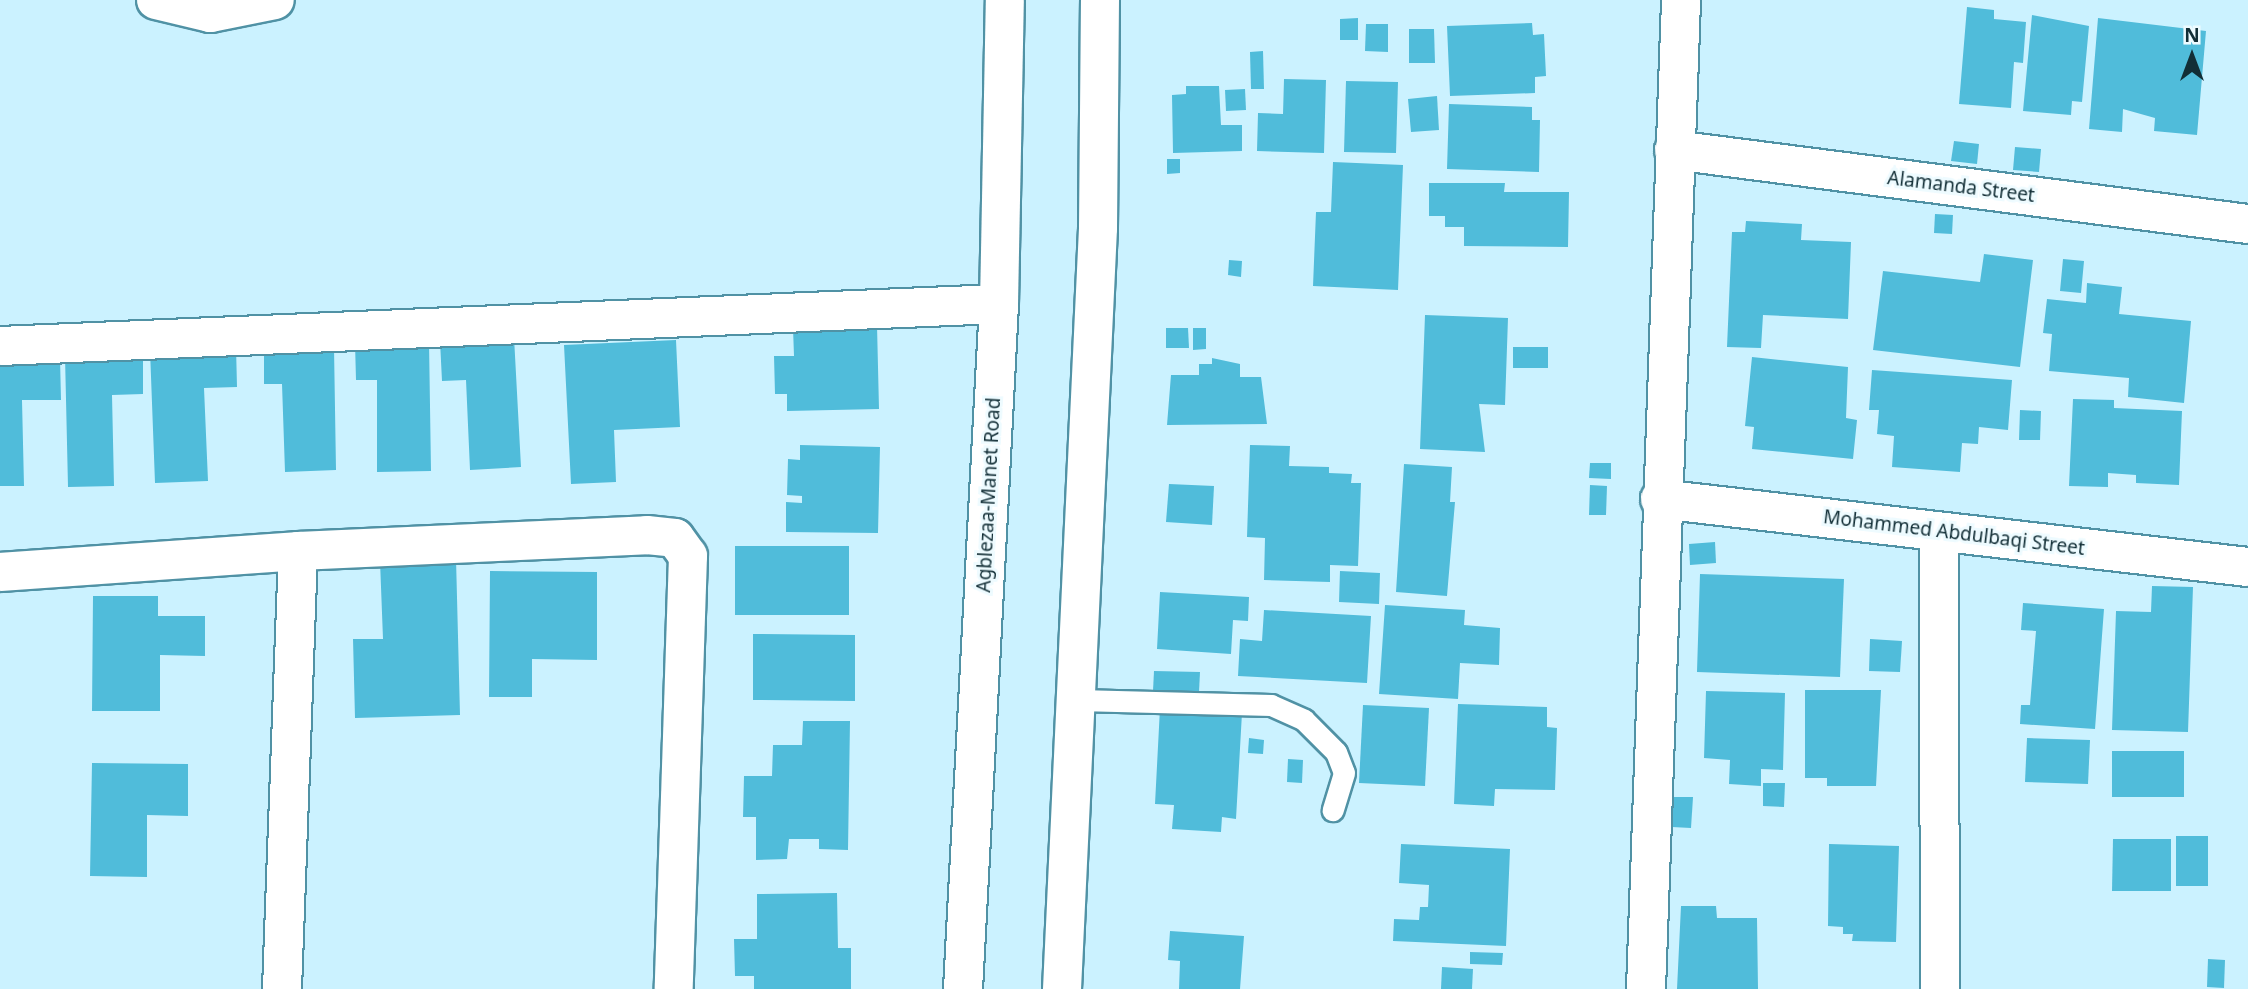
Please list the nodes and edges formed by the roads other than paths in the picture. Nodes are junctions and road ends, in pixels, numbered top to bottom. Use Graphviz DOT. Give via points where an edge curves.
graph roads {
  1 [pos="156,0"];
  2 [pos="275,0"];
  3 [pos="1005,0"];
  4 [pos="1100,0"];
  5 [pos="1681,0"];
  6 [pos="1674,150"];
  7 [pos="2248,224"];
  8 [pos="999,304"];
  9 [pos="0,346"];
  10 [pos="1660,499"];
  11 [pos="1939,532"];
  12 [pos="298,551"];
  13 [pos="2248,567"];
  14 [pos="0,572"];
  15 [pos="1078,699"];
  16 [pos="1333,810"];
  17 [pos="282,989"];
  18 [pos="674,989"];
  19 [pos="962,989"];
  20 [pos="1062,989"];
  21 [pos="1646,989"];
  22 [pos="1940,989"];
  1 -- 2 [label="street" via="210,13"];
  3 -- 8 [label="street, Agblezaa-Manet Road"];
  4 -- 15 [label="street" via="1098,228"];
  5 -- 6 [label="street"];
  6 -- 7 [label="street, Alamanda Street"];
  6 -- 10 [label="street"];
  8 -- 9 [label="street"];
  8 -- 19 [label="street, Agblezaa-Manet Road"];
  10 -- 11 [label="street, Mohammed Abdulbaqi Street"];
  10 -- 21 [label="street"];
  11 -- 13 [label="street, Mohammed Abdulbaqi Street"];
  11 -- 22 [label="street"];
  12 -- 14 [label="street"];
  12 -- 17 [label="street"];
  12 -- 18 [label="street" via="648,535 675,538 688,556"];
  15 -- 16 [label="lane" via="1271,705 1304,720 1336,752 1345,773"];
  15 -- 20 [label="street"];
}
